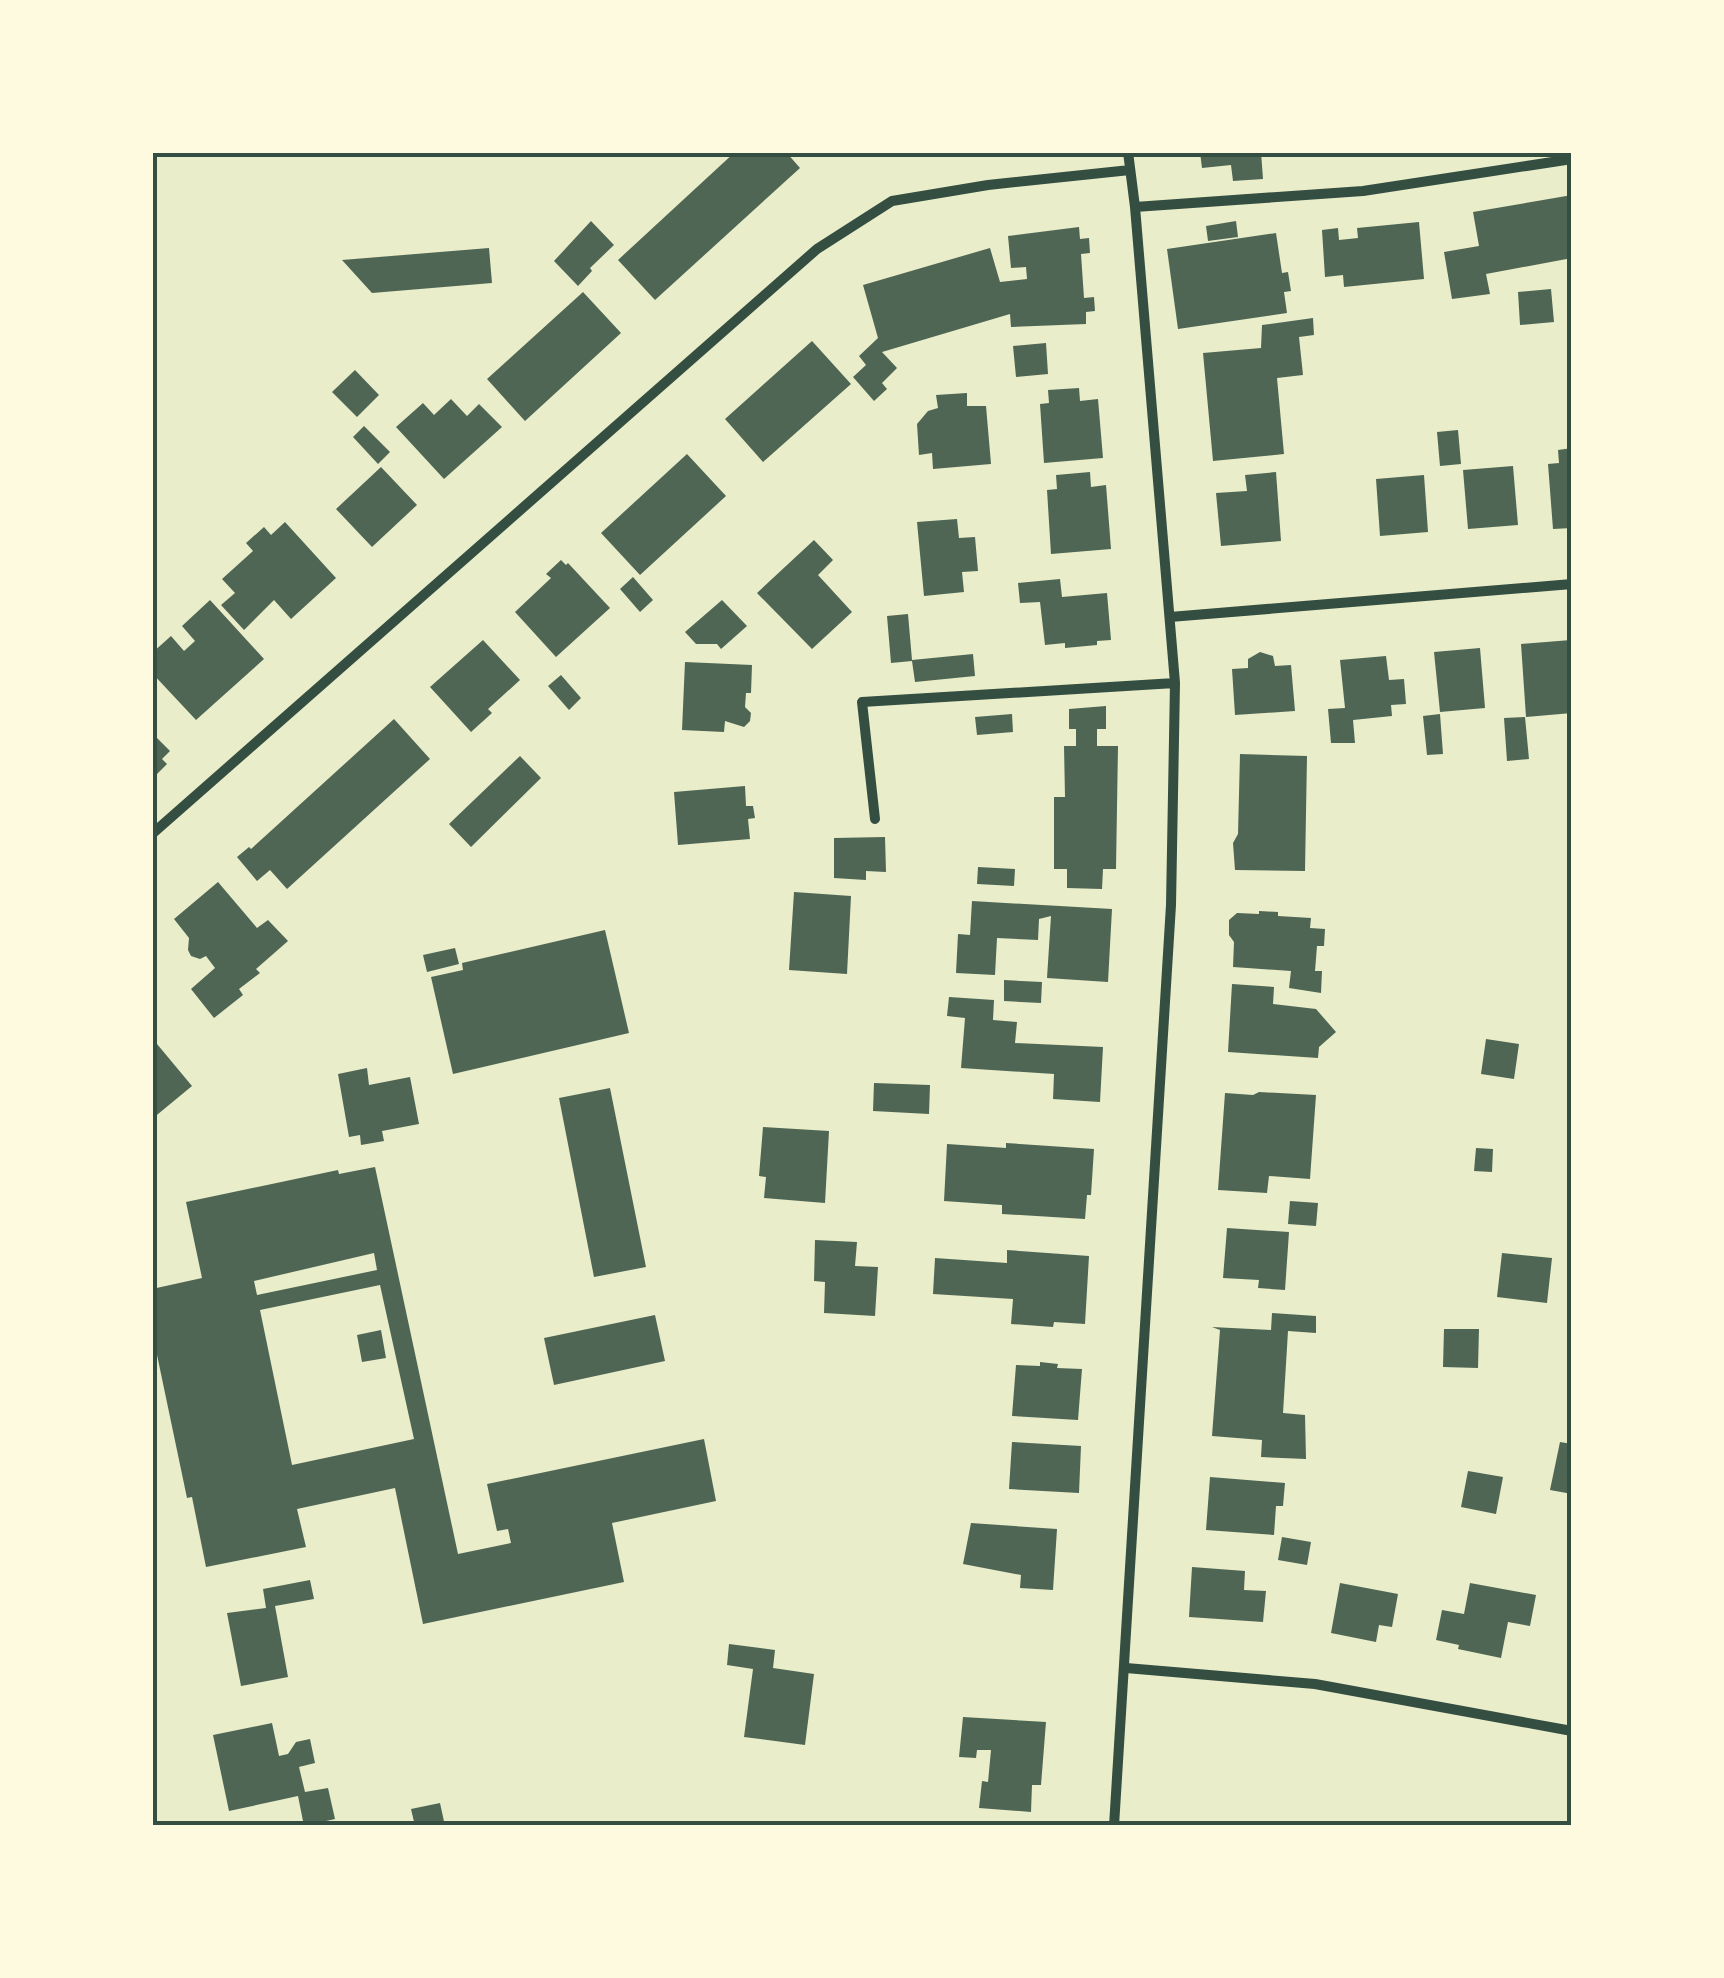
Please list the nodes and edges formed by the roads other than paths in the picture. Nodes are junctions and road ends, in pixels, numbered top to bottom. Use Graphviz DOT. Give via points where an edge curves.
graph roads {
  1 [pos="1128,152"];
  2 [pos="1572,159"];
  3 [pos="1130,170"];
  4 [pos="1136,207"];
  5 [pos="1572,584"];
  6 [pos="1170,617"];
  7 [pos="1175,683"];
  8 [pos="875,819"];
  9 [pos="152,834"];
  10 [pos="1126,1668"];
  11 [pos="1572,1731"];
  12 [pos="1114,1826"];
  1 -- 3 [label="street"];
  2 -- 4 [label="street" via="1363,191"];
  3 -- 4 [label="street"];
  3 -- 9 [label="street" via="892,201 817,249"];
  4 -- 6 [label="street"];
  5 -- 6 [label="street"];
  6 -- 7 [label="street"];
  7 -- 8 [label="street" via="862,702"];
  7 -- 10 [label="street" via="1170,904"];
  10 -- 11 [label="street" via="1316,1684"];
  10 -- 12 [label="street"];
}
